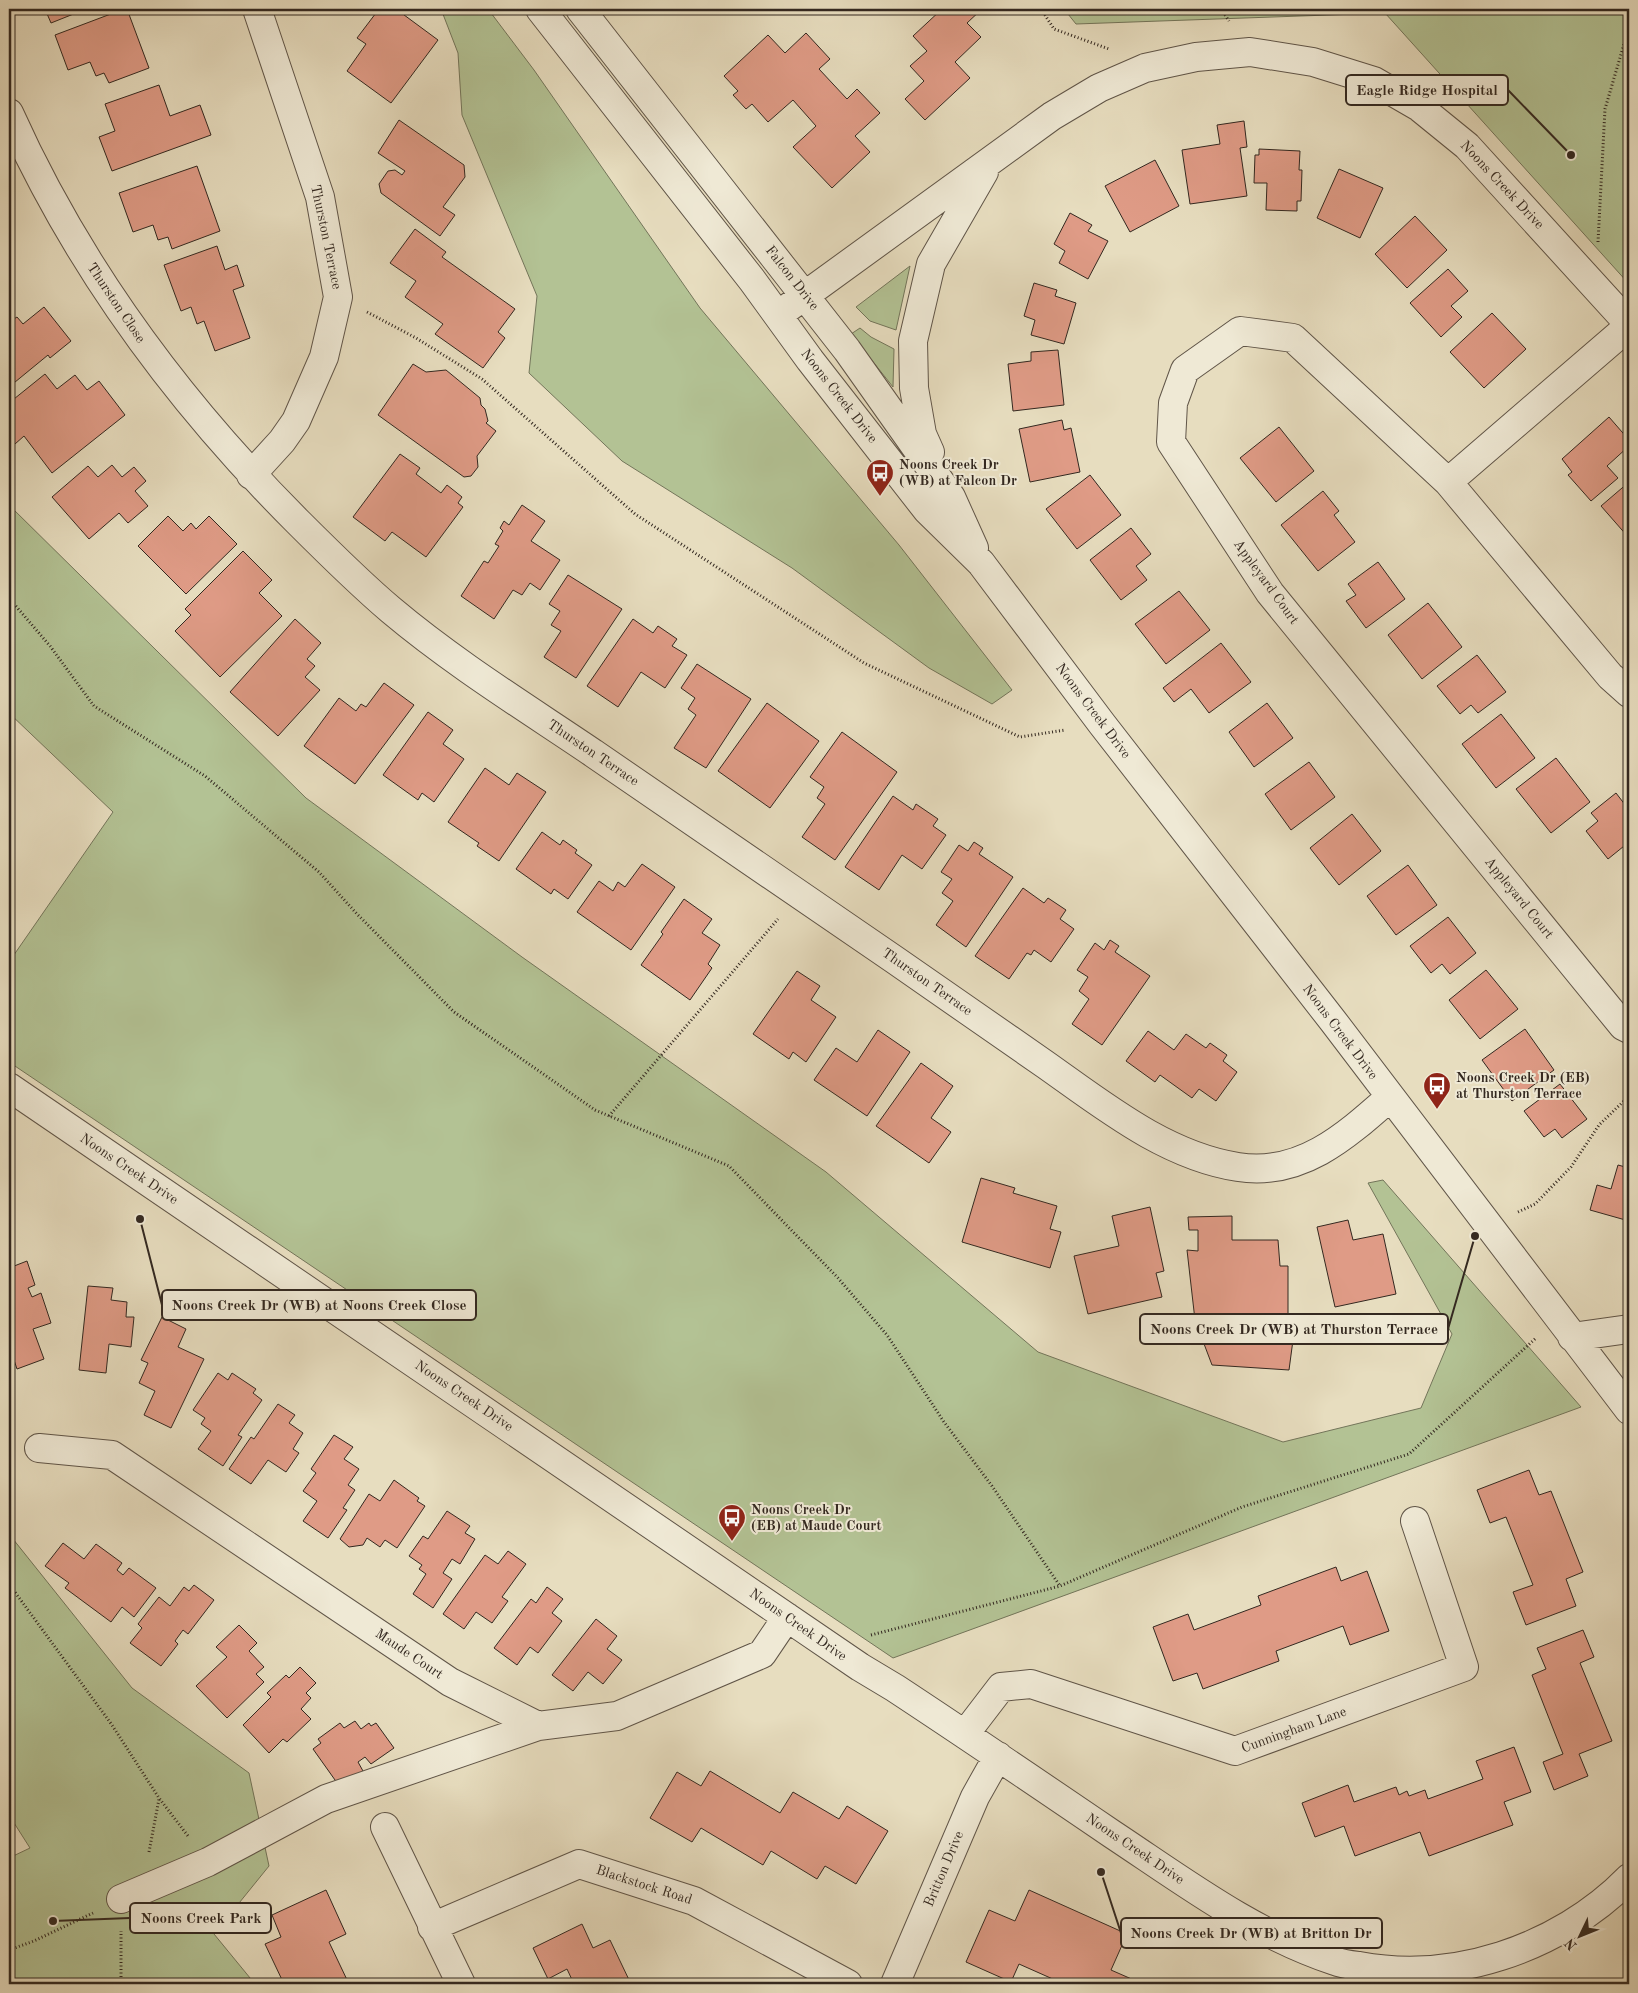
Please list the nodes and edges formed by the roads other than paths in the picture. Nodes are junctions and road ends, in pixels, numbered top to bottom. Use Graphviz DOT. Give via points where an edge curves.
graph roads {
  1 [pos="257,9"];
  2 [pos="540,9"];
  3 [pos="580,9"];
  4 [pos="9,113"];
  5 [pos="990,162"];
  6 [pos="806,296"];
  7 [pos="778,315"];
  8 [pos="1629,325"];
  9 [pos="251,475"];
  10 [pos="1448,482"];
  11 [pos="951,497"];
  12 [pos="981,563"];
  13 [pos="1629,693"];
  14 [pos="1629,1029"];
  15 [pos="9,1087"];
  16 [pos="1390,1097"];
  17 [pos="1565,1328"];
  18 [pos="1629,1329"];
  19 [pos="1629,1410"];
  20 [pos="39,1448"];
  21 [pos="1415,1521"];
  22 [pos="788,1617"];
  23 [pos="538,1726"];
  24 [pos="965,1734"];
  25 [pos="998,1756"];
  26 [pos="385,1827"];
  27 [pos="1629,1878"];
  28 [pos="132,1894"];
  29 [pos="432,1927"];
  30 [pos="461,1984"];
  31 [pos="848,1984"];
  32 [pos="894,1984"];
  1 -- 9 [label="street, Thurston Terrace" via="320,196 338,297 324,357 296,421"];
  2 -- 7 [label="street"];
  3 -- 6 [label="street, Falcon Drive"];
  4 -- 9 [label="street, Thurston Close" via="29,159 97,277 146,348"];
  5 -- 6 [label="street, Noons Creek Drive"];
  5 -- 8 [label="street, Noons Creek Drive" via="1052,116 1100,88 1145,68 1196,57 1250,52 1313,62 1374,81 1419,107 1467,146"];
  5 -- 11 [label="street" via="931,264 913,341 914,388 922,434"];
  6 -- 7 [label="street, Noons Creek Drive"];
  6 -- 11 [label="street, Falcon Drive"];
  7 -- 12 [label="street, Noons Creek Drive" via="927,510"];
  8 -- 10 [label="street"];
  9 -- 16 [label="street, Thurston Terrace" via="391,610 479,676 1124,1120 1183,1151 1210,1161 1268,1169 1304,1160 1318,1152 1352,1130"];
  10 -- 13 [label="street, Appleyard Court" via="1610,676"];
  10 -- 14 [label="street, Appleyard Court" via="1294,338 1240,331 1185,370 1172,403 1171,442 1270,593 1623,1026"];
  11 -- 12 [label="street, Falcon Drive"];
  12 -- 16 [label="street, Noons Creek Drive"];
  15 -- 22 [label="street, Noons Creek Drive"];
  16 -- 17 [label="street, Noons Creek Drive"];
  17 -- 18 [label="street"];
  17 -- 19 [label="street, Noons Creek Drive"];
  20 -- 23 [label="street, Maude Court" via="112,1455 450,1682"];
  21 -- 24 [label="street, Cunningham Lane" via="1464,1667 1235,1751 1031,1684 1002,1687"];
  22 -- 23 [label="street" via="762,1654 616,1716"];
  22 -- 24 [label="street, Noons Creek Drive" via="860,1668"];
  23 -- 28 [label="street" via="326,1799 208,1862"];
  24 -- 25 [label="street, Noons Creek Drive"];
  25 -- 27 [label="street, Noons Creek Drive" via="1274,1937 1336,1962 1385,1971 1428,1971 1476,1964 1551,1936 1617,1891"];
  25 -- 32 [label="street, Britton Drive" via="975,1797"];
  26 -- 29 [label="street"];
  29 -- 30 [label="street"];
  29 -- 31 [label="street, Blackstock Road" via="579,1864 694,1901"];
}
